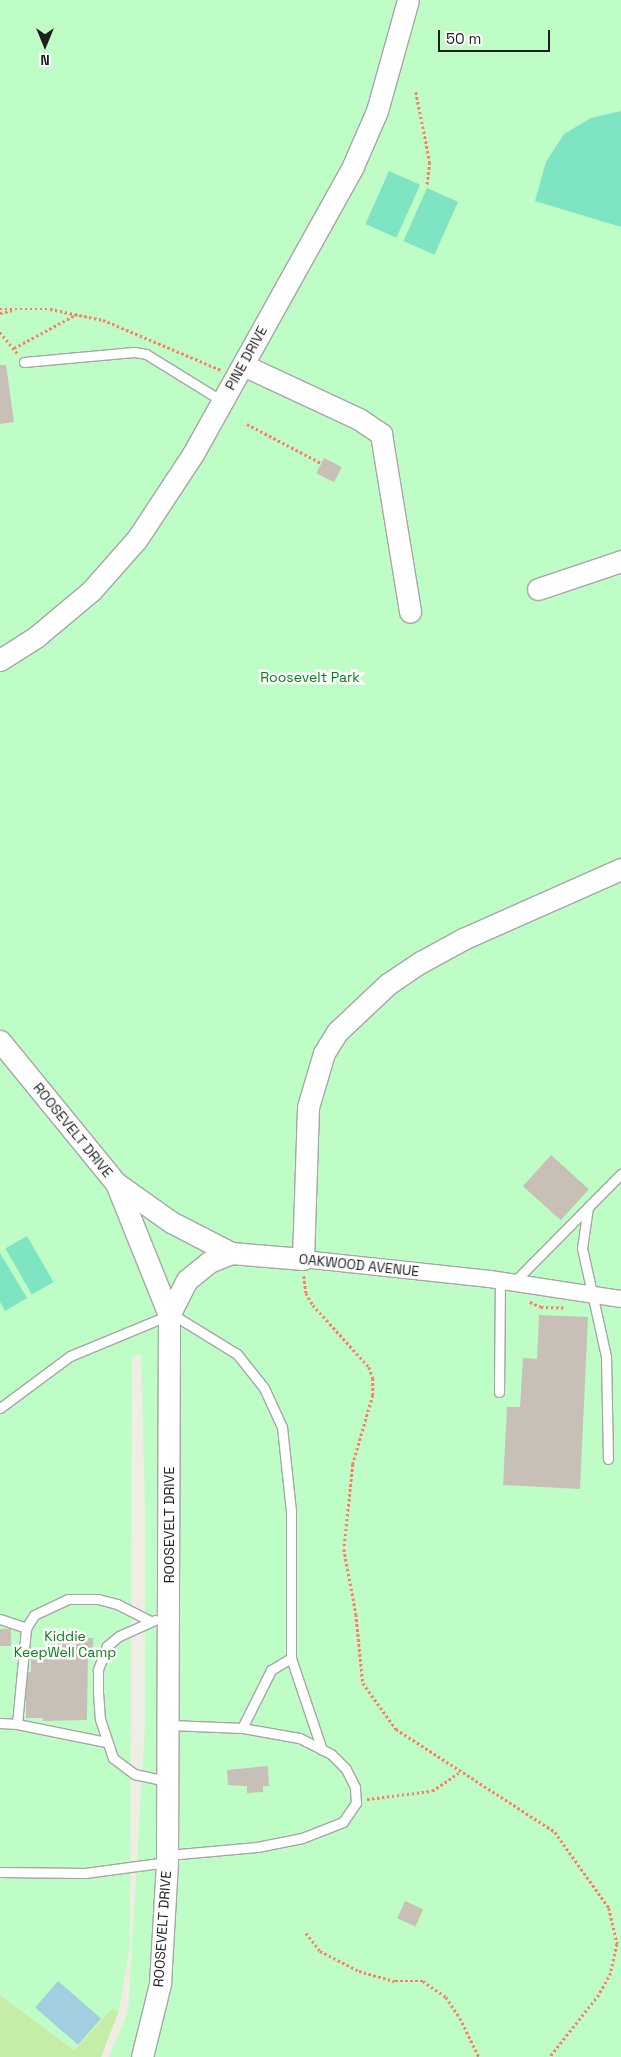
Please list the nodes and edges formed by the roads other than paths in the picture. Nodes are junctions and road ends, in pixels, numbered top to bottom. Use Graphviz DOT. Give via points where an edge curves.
graph roads {
  1 [pos="408,0"];
  2 [pos="24,362"];
  3 [pos="239,371"];
  4 [pos="222,401"];
  5 [pos="621,561"];
  6 [pos="538,589"];
  7 [pos="410,612"];
  8 [pos="0,660"];
  9 [pos="621,869"];
  10 [pos="0,1041"];
  11 [pos="621,1174"];
  12 [pos="116,1183"];
  13 [pos="588,1207"];
  14 [pos="231,1253"];
  15 [pos="304,1268"];
  16 [pos="507,1281"];
  17 [pos="592,1295"];
  18 [pos="621,1299"];
  19 [pos="169,1315"];
  20 [pos="499,1392"];
  21 [pos="0,1408"];
  22 [pos="608,1459"];
  23 [pos="160,1618"];
  24 [pos="0,1619"];
  25 [pos="26,1628"];
  26 [pos="291,1658"];
  27 [pos="0,1722"];
  28 [pos="17,1724"];
  29 [pos="170,1725"];
  30 [pos="242,1728"];
  31 [pos="106,1742"];
  32 [pos="322,1750"];
  33 [pos="169,1781"];
  34 [pos="167,1859"];
  35 [pos="0,1872"];
  36 [pos="142,2057"];
  1 -- 3 [label="street, PINE DRIVE" via="384,87 364,142 332,208"];
  2 -- 4 [label="lane" via="134,352 146,354"];
  3 -- 4 [label="street, PINE DRIVE"];
  3 -- 7 [label="street" via="359,419 381,434"];
  4 -- 8 [label="street, PINE DRIVE" via="172,488 114,566 64,616"];
  5 -- 6 [label="street"];
  9 -- 15 [label="street" via="463,938 421,962 374,995 337,1032 324,1053 308,1107"];
  10 -- 12 [label="street, ROOSEVELT DRIVE"];
  11 -- 13 [label="lane"];
  12 -- 14 [label="street, OAKWOOD AVENUE" via="171,1222"];
  12 -- 19 [label="street, ROOSEVELT DRIVE"];
  13 -- 16 [label="lane"];
  13 -- 17 [label="lane" via="582,1248"];
  14 -- 15 [label="street, OAKWOOD AVENUE"];
  14 -- 19 [label="street" via="209,1262 187,1280"];
  15 -- 16 [label="street, OAKWOOD AVENUE"];
  16 -- 17 [label="street, OAKWOOD AVENUE"];
  16 -- 20 [label="lane"];
  17 -- 18 [label="street, OAKWOOD AVENUE"];
  17 -- 22 [label="lane" via="606,1356"];
  19 -- 21 [label="lane" via="70,1356"];
  19 -- 23 [label="street, ROOSEVELT DRIVE"];
  19 -- 26 [label="lane" via="237,1354 264,1388 282,1427 292,1511"];
  23 -- 25 [label="lane" via="98,1599 68,1599 34,1615"];
  23 -- 29 [label="street, ROOSEVELT DRIVE"];
  23 -- 31 [label="lane" via="119,1636 102,1656 98,1692"];
  24 -- 25 [label="lane"];
  25 -- 28 [label="lane"];
  26 -- 30 [label="lane" via="272,1670"];
  26 -- 32 [label="lane"];
  27 -- 28 [label="lane"];
  28 -- 31 [label="lane"];
  29 -- 30 [label="lane"];
  29 -- 33 [label="street, ROOSEVELT DRIVE"];
  30 -- 32 [label="lane" via="299,1738"];
  31 -- 33 [label="lane" via="122,1767 149,1779"];
  32 -- 34 [label="lane" via="331,1754 351,1776 356,1803 343,1822 302,1838"];
  33 -- 34 [label="street, ROOSEVELT DRIVE"];
  34 -- 35 [label="lane" via="85,1873"];
  34 -- 36 [label="street, ROOSEVELT DRIVE" via="160,1984"];
}
